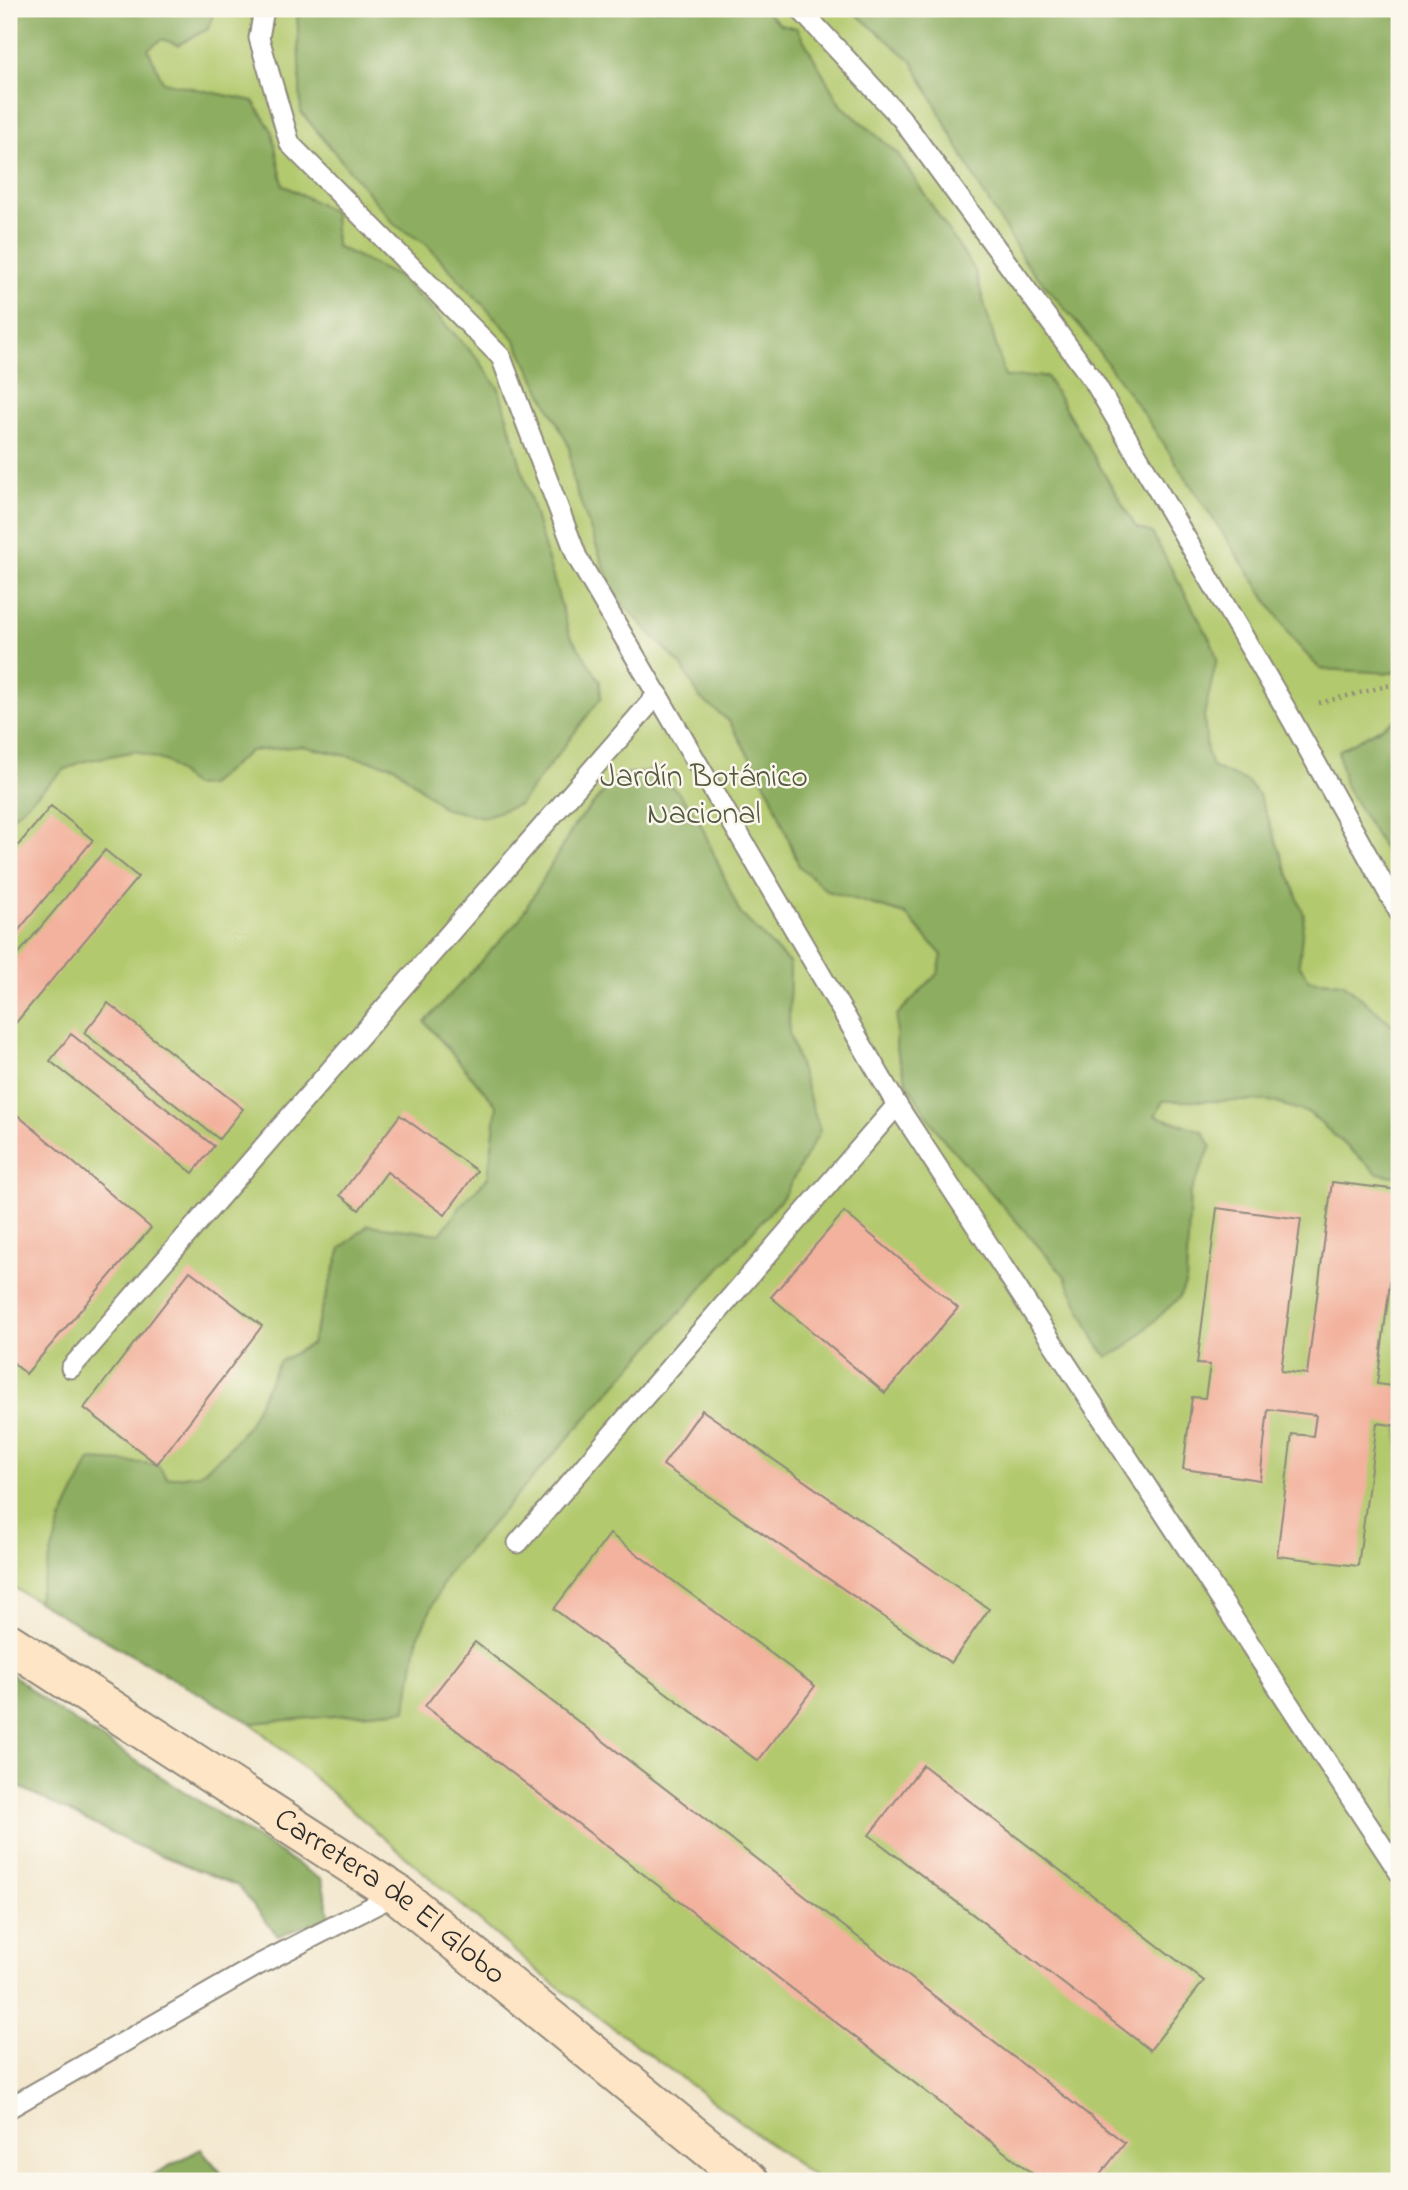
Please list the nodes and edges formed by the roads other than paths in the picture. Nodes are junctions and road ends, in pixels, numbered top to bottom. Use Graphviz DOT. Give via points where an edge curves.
graph roads {
  1 [pos="264,9"];
  2 [pos="800,9"];
  3 [pos="658,694"];
  4 [pos="1399,912"];
  5 [pos="897,1105"];
  6 [pos="71,1368"];
  7 [pos="518,1543"];
  8 [pos="9,1643"];
  9 [pos="1399,1871"];
  10 [pos="397,1894"];
  11 [pos="9,2108"];
  12 [pos="749,2181"];
  1 -- 3 [label="lane" via="259,38 290,144 501,356 577,557"];
  2 -- 4 [label="lane" via="901,118 1095,383"];
  3 -- 5 [label="lane"];
  3 -- 6 [label="lane"];
  5 -- 7 [label="lane"];
  5 -- 9 [label="lane"];
  8 -- 10 [label="main road, Carretera de El Globo"];
  10 -- 11 [label="lane" via="258,1965"];
  10 -- 12 [label="main road, Carretera de El Globo"];
}
